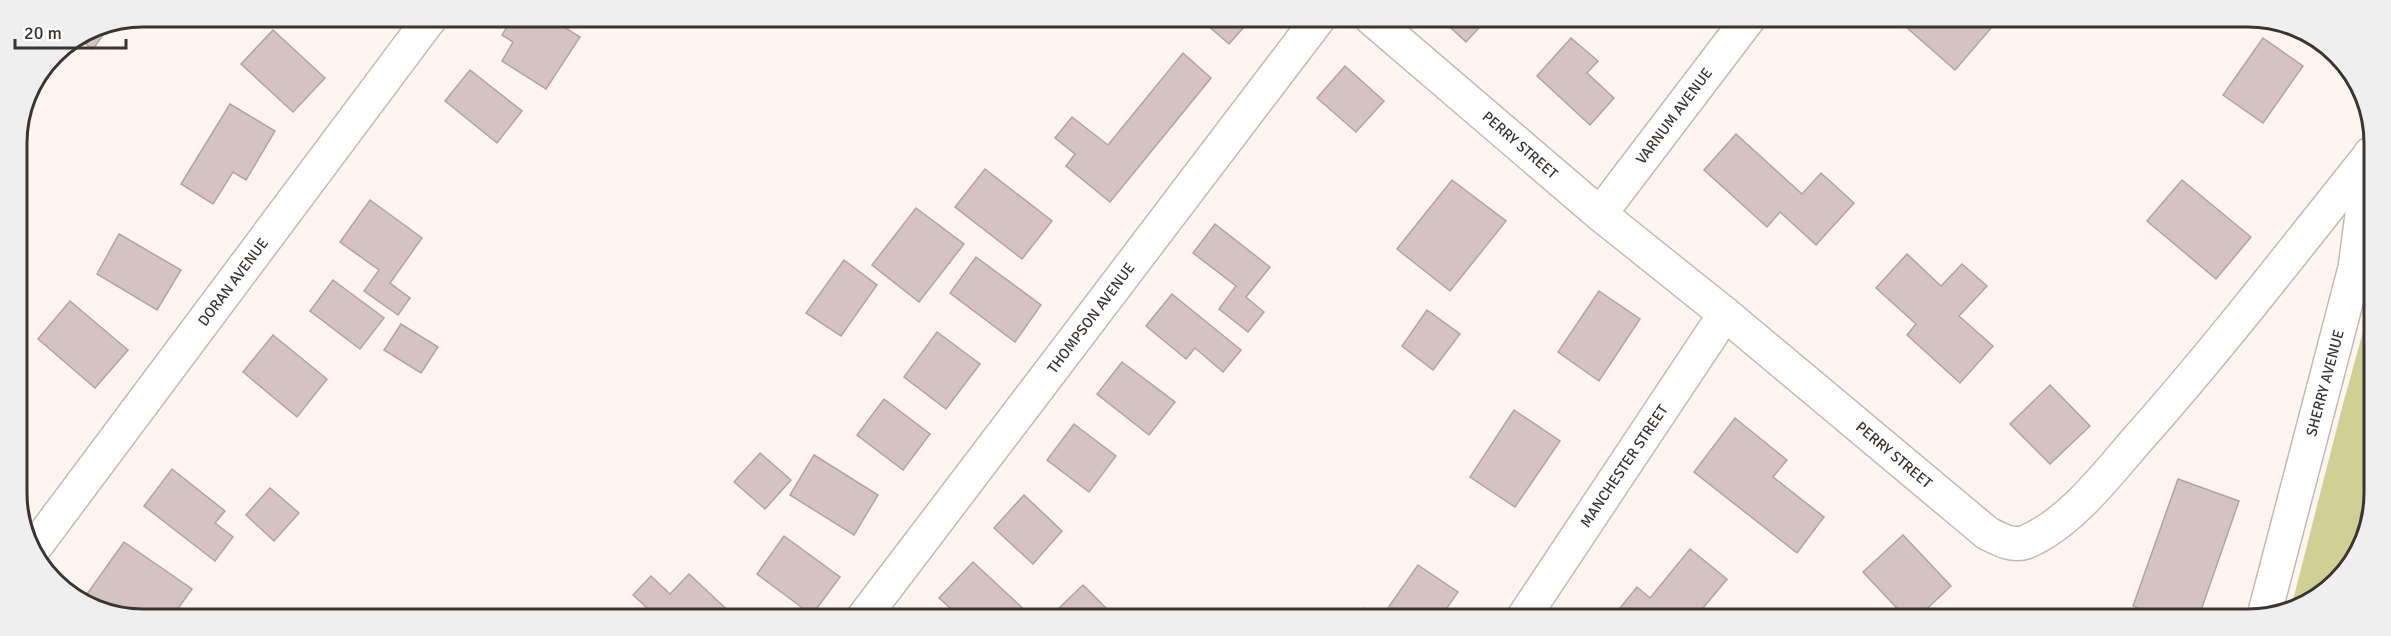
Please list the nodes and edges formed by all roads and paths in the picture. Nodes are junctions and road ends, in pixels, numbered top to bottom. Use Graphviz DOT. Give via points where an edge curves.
graph roads {
  1 [pos="424,27"];
  2 [pos="1312,27"];
  3 [pos="1382,27"];
  4 [pos="1742,27"];
  5 [pos="2364,160"];
  6 [pos="2364,202"];
  7 [pos="1600,214"];
  8 [pos="1725,314"];
  9 [pos="38,543"];
  10 [pos="2266,608"];
  11 [pos="870,609"];
  12 [pos="1529,609"];
  1 -- 9 [label="street, DORAN AVENUE"];
  2 -- 11 [label="street, THOMPSON AVENUE"];
  3 -- 7 [label="street, PERRY STREET"];
  4 -- 7 [label="street, VARNUM AVENUE"];
  5 -- 8 [label="street, PERRY STREET" via="2177,395 2094,489 2049,530 2023,543 2008,543 1987,533"];
  6 -- 10 [label="street, SHERRY AVENUE" via="2355,268"];
  7 -- 8 [label="street, PERRY STREET"];
  8 -- 12 [label="street, MANCHESTER STREET"];
}
